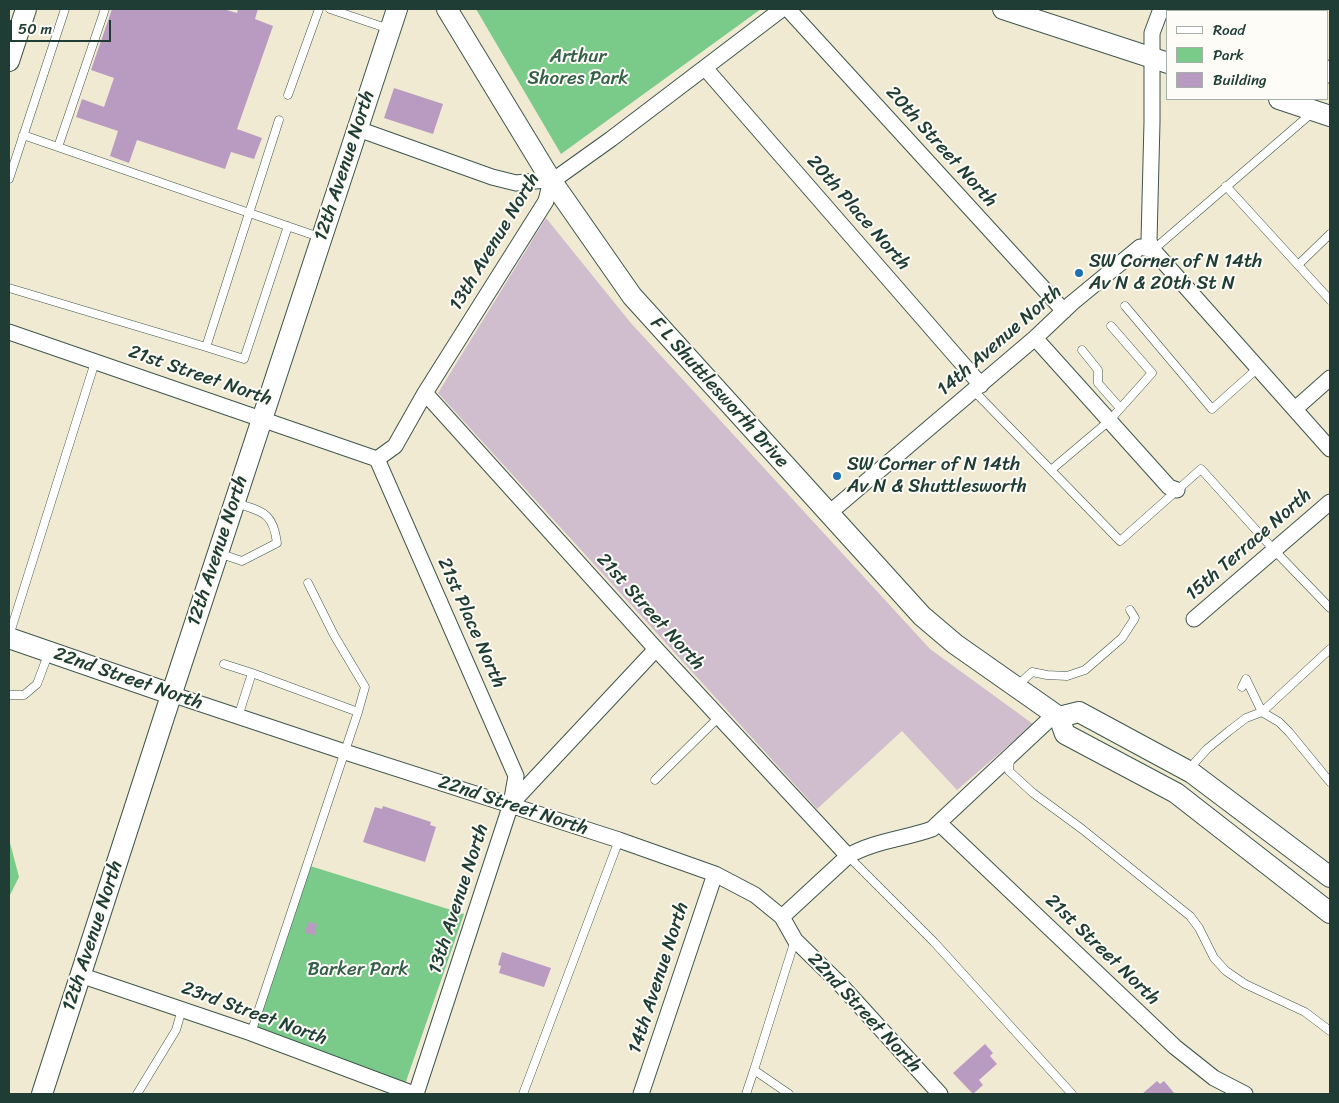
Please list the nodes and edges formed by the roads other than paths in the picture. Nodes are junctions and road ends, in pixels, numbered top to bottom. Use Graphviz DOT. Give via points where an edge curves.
graph roads {
  1 [pos="26,9"];
  2 [pos="65,9"];
  3 [pos="105,9"];
  4 [pos="319,9"];
  5 [pos="330,9"];
  6 [pos="360,9"];
  7 [pos="397,9"];
  8 [pos="447,9"];
  9 [pos="782,9"];
  10 [pos="788,9"];
  11 [pos="1003,9"];
  12 [pos="1161,9"];
  13 [pos="357,18"];
  14 [pos="390,29"];
  15 [pos="1160,60"];
  16 [pos="9,61"];
  17 [pos="705,68"];
  18 [pos="288,95"];
  19 [pos="1284,100"];
  20 [pos="1321,108"];
  21 [pos="279,120"];
  22 [pos="358,129"];
  23 [pos="23,136"];
  24 [pos="58,148"];
  25 [pos="9,179"];
  26 [pos="550,180"];
  27 [pos="1226,186"];
  28 [pos="249,212"];
  29 [pos="288,226"];
  30 [pos="1330,234"];
  31 [pos="322,238"];
  32 [pos="1152,250"];
  33 [pos="1298,265"];
  34 [pos="9,288"];
  35 [pos="1330,300"];
  36 [pos="1125,306"];
  37 [pos="1064,311"];
  38 [pos="1111,326"];
  39 [pos="9,332"];
  40 [pos="1035,338"];
  41 [pos="206,347"];
  42 [pos="1082,350"];
  43 [pos="95,362"];
  44 [pos="1258,368"];
  45 [pos="1330,378"];
  46 [pos="977,388"];
  47 [pos="425,393"];
  48 [pos="1120,408"];
  49 [pos="1295,409"];
  50 [pos="262,419"];
  51 [pos="1109,421"];
  52 [pos="1330,449"];
  53 [pos="377,459"];
  54 [pos="1051,470"];
  55 [pos="1177,490"];
  56 [pos="1330,502"];
  57 [pos="234,503"];
  58 [pos="828,514"];
  59 [pos="1274,550"];
  60 [pos="218,553"];
  61 [pos="308,583"];
  62 [pos="1330,608"];
  63 [pos="1130,610"];
  64 [pos="1194,619"];
  65 [pos="9,637"];
  66 [pos="1330,648"];
  67 [pos="656,649"];
  68 [pos="49,652"];
  69 [pos="224,664"];
  70 [pos="252,674"];
  71 [pos="1016,687"];
  72 [pos="1242,687"];
  73 [pos="171,694"];
  74 [pos="9,695"];
  75 [pos="358,712"];
  76 [pos="1262,712"];
  77 [pos="1056,716"];
  78 [pos="238,717"];
  79 [pos="719,718"];
  80 [pos="345,752"];
  81 [pos="1010,756"];
  82 [pos="1187,770"];
  83 [pos="655,780"];
  84 [pos="1330,782"];
  85 [pos="511,804"];
  86 [pos="939,823"];
  87 [pos="619,840"];
  88 [pos="848,856"];
  89 [pos="715,874"];
  90 [pos="1330,877"];
  91 [pos="1330,913"];
  92 [pos="782,917"];
  93 [pos="795,940"];
  94 [pos="80,975"];
  95 [pos="182,1009"];
  96 [pos="1330,1031"];
  97 [pos="251,1033"];
  98 [pos="754,1070"];
  99 [pos="42,1094"];
  100 [pos="138,1094"];
  101 [pos="415,1094"];
  102 [pos="523,1094"];
  103 [pos="641,1094"];
  104 [pos="746,1094"];
  105 [pos="789,1094"];
  106 [pos="940,1094"];
  107 [pos="1072,1094"];
  108 [pos="1245,1094"];
  1 -- 16 [label="main road"];
  2 -- 23 [label="lane"];
  3 -- 24 [label="lane"];
  4 -- 18 [label="lane"];
  5 -- 13 [label="lane"];
  6 -- 13 [label="lane"];
  7 -- 14 [label="main road, 12th Avenue North"];
  8 -- 26 [label="main road, F L Shuttlesworth Drive"];
  9 -- 17 [label="street, 13th Avenue North"];
  10 -- 37 [label="street, 20th Street North"];
  11 -- 15 [label="main road"];
  12 -- 15 [label="street" via="1152,33"];
  13 -- 14 [label="lane"];
  14 -- 22 [label="main road, 12th Avenue North"];
  15 -- 32 [label="street" via="1152,122"];
  17 -- 26 [label="street, 13th Avenue North"];
  17 -- 46 [label="street, 20th Place North"];
  19 -- 20 [label="main road"];
  20 -- 27 [label="lane"];
  21 -- 28 [label="lane"];
  22 -- 26 [label="street" via="492,177 516,183"];
  22 -- 31 [label="main road, 12th Avenue North"];
  23 -- 24 [label="lane"];
  23 -- 25 [label="lane"];
  24 -- 28 [label="lane"];
  26 -- 47 [label="street, 13th Avenue North" via="546,201"];
  26 -- 58 [label="main road, F L Shuttlesworth Drive" via="632,296"];
  27 -- 32 [label="lane"];
  27 -- 33 [label="lane"];
  28 -- 29 [label="lane"];
  28 -- 41 [label="lane"];
  29 -- 31 [label="lane"];
  29 -- 41 [label="lane" via="244,360"];
  30 -- 33 [label="lane"];
  31 -- 50 [label="main road, 12th Avenue North"];
  32 -- 37 [label="street, 14th Avenue North" via="1140,247"];
  32 -- 44 [label="street"];
  33 -- 35 [label="lane"];
  34 -- 41 [label="lane"];
  36 -- 44 [label="lane" via="1212,409"];
  37 -- 40 [label="street, 14th Avenue North"];
  38 -- 48 [label="lane" via="1152,373"];
  39 -- 43 [label="street, 21st Street North"];
  40 -- 46 [label="street, 14th Avenue North"];
  40 -- 51 [label="street"];
  42 -- 48 [label="lane" via="1098,370 1098,383"];
  43 -- 50 [label="street, 21st Street North"];
  43 -- 65 [label="lane"];
  44 -- 49 [label="street"];
  45 -- 49 [label="street"];
  46 -- 54 [label="lane"];
  46 -- 58 [label="street, 14th Avenue North"];
  47 -- 53 [label="street, 13th Avenue North" via="395,446"];
  47 -- 67 [label="street, 21st Street North"];
  48 -- 51 [label="lane"];
  49 -- 52 [label="street"];
  50 -- 53 [label="street, 21st Street North"];
  50 -- 57 [label="main road, 12th Avenue North"];
  51 -- 54 [label="lane"];
  51 -- 55 [label="street" via="1169,487"];
  53 -- 85 [label="street, 21st Place North" via="516,776"];
  54 -- 55 [label="lane" via="1120,541"];
  55 -- 59 [label="lane" via="1201,469"];
  56 -- 59 [label="street, 15th Terrace North"];
  57 -- 60 [label="main road, 12th Avenue North"];
  57 -- 60 [label="lane" via="259,510 267,516 275,527 277,543 242,561"];
  58 -- 71 [label="main road, F L Shuttlesworth Drive" via="922,616 954,644"];
  59 -- 62 [label="lane"];
  59 -- 64 [label="street, 15th Terrace North"];
  60 -- 73 [label="main road, 12th Avenue North"];
  61 -- 75 [label="lane" via="365,687"];
  63 -- 71 [label="lane" via="1135,618 1122,638 1085,670 1067,676 1032,672"];
  65 -- 68 [label="main road, 22nd Street North"];
  66 -- 76 [label="lane"];
  67 -- 79 [label="street, 21st Street North"];
  67 -- 85 [label="street, 13th Avenue North"];
  68 -- 73 [label="main road, 22nd Street North"];
  68 -- 74 [label="lane" via="37,684 24,695"];
  69 -- 70 [label="lane"];
  70 -- 75 [label="lane"];
  70 -- 78 [label="lane"];
  71 -- 77 [label="main road, F L Shuttlesworth Drive"];
  72 -- 76 [label="lane" via="1246,679"];
  73 -- 78 [label="street, 22nd Street North"];
  73 -- 94 [label="main road, 12th Avenue North"];
  75 -- 80 [label="lane"];
  76 -- 82 [label="lane" via="1229,730"];
  76 -- 84 [label="lane" via="1289,732"];
  77 -- 81 [label="street"];
  77 -- 82 [label="main road" via="1079,712"];
  77 -- 91 [label="main road, F L Shuttlesworth Drive" via="1066,734 1176,793"];
  78 -- 80 [label="street, 22nd Street North"];
  79 -- 83 [label="lane"];
  79 -- 88 [label="street, 21st Street North"];
  80 -- 85 [label="street, 22nd Street North"];
  80 -- 97 [label="lane"];
  81 -- 86 [label="street"];
  81 -- 96 [label="lane" via="1009,771 1033,793 1190,916 1214,958 1226,971 1245,984 1305,1012"];
  82 -- 90 [label="main road"];
  85 -- 87 [label="street, 22nd Street North"];
  85 -- 101 [label="street, 13th Avenue North"];
  86 -- 88 [label="street" via="932,829 895,838"];
  86 -- 108 [label="street, 21st Street North" via="1175,1047 1214,1078"];
  87 -- 89 [label="street, 22nd Street North"];
  87 -- 102 [label="lane"];
  88 -- 92 [label="street"];
  88 -- 107 [label="lane" via="934,942"];
  89 -- 92 [label="street, 22nd Street North" via="755,895"];
  89 -- 103 [label="street, 14th Avenue North"];
  92 -- 93 [label="street, 22nd Street North"];
  93 -- 98 [label="lane"];
  93 -- 106 [label="street, 22nd Street North" via="839,983"];
  94 -- 95 [label="street, 23rd Street North"];
  94 -- 99 [label="main road, 12th Avenue North"];
  95 -- 97 [label="street, 23rd Street North"];
  95 -- 100 [label="lane" via="176,1030"];
  97 -- 101 [label="street, 23rd Street North"];
  98 -- 104 [label="lane"];
  98 -- 105 [label="lane"];
}
